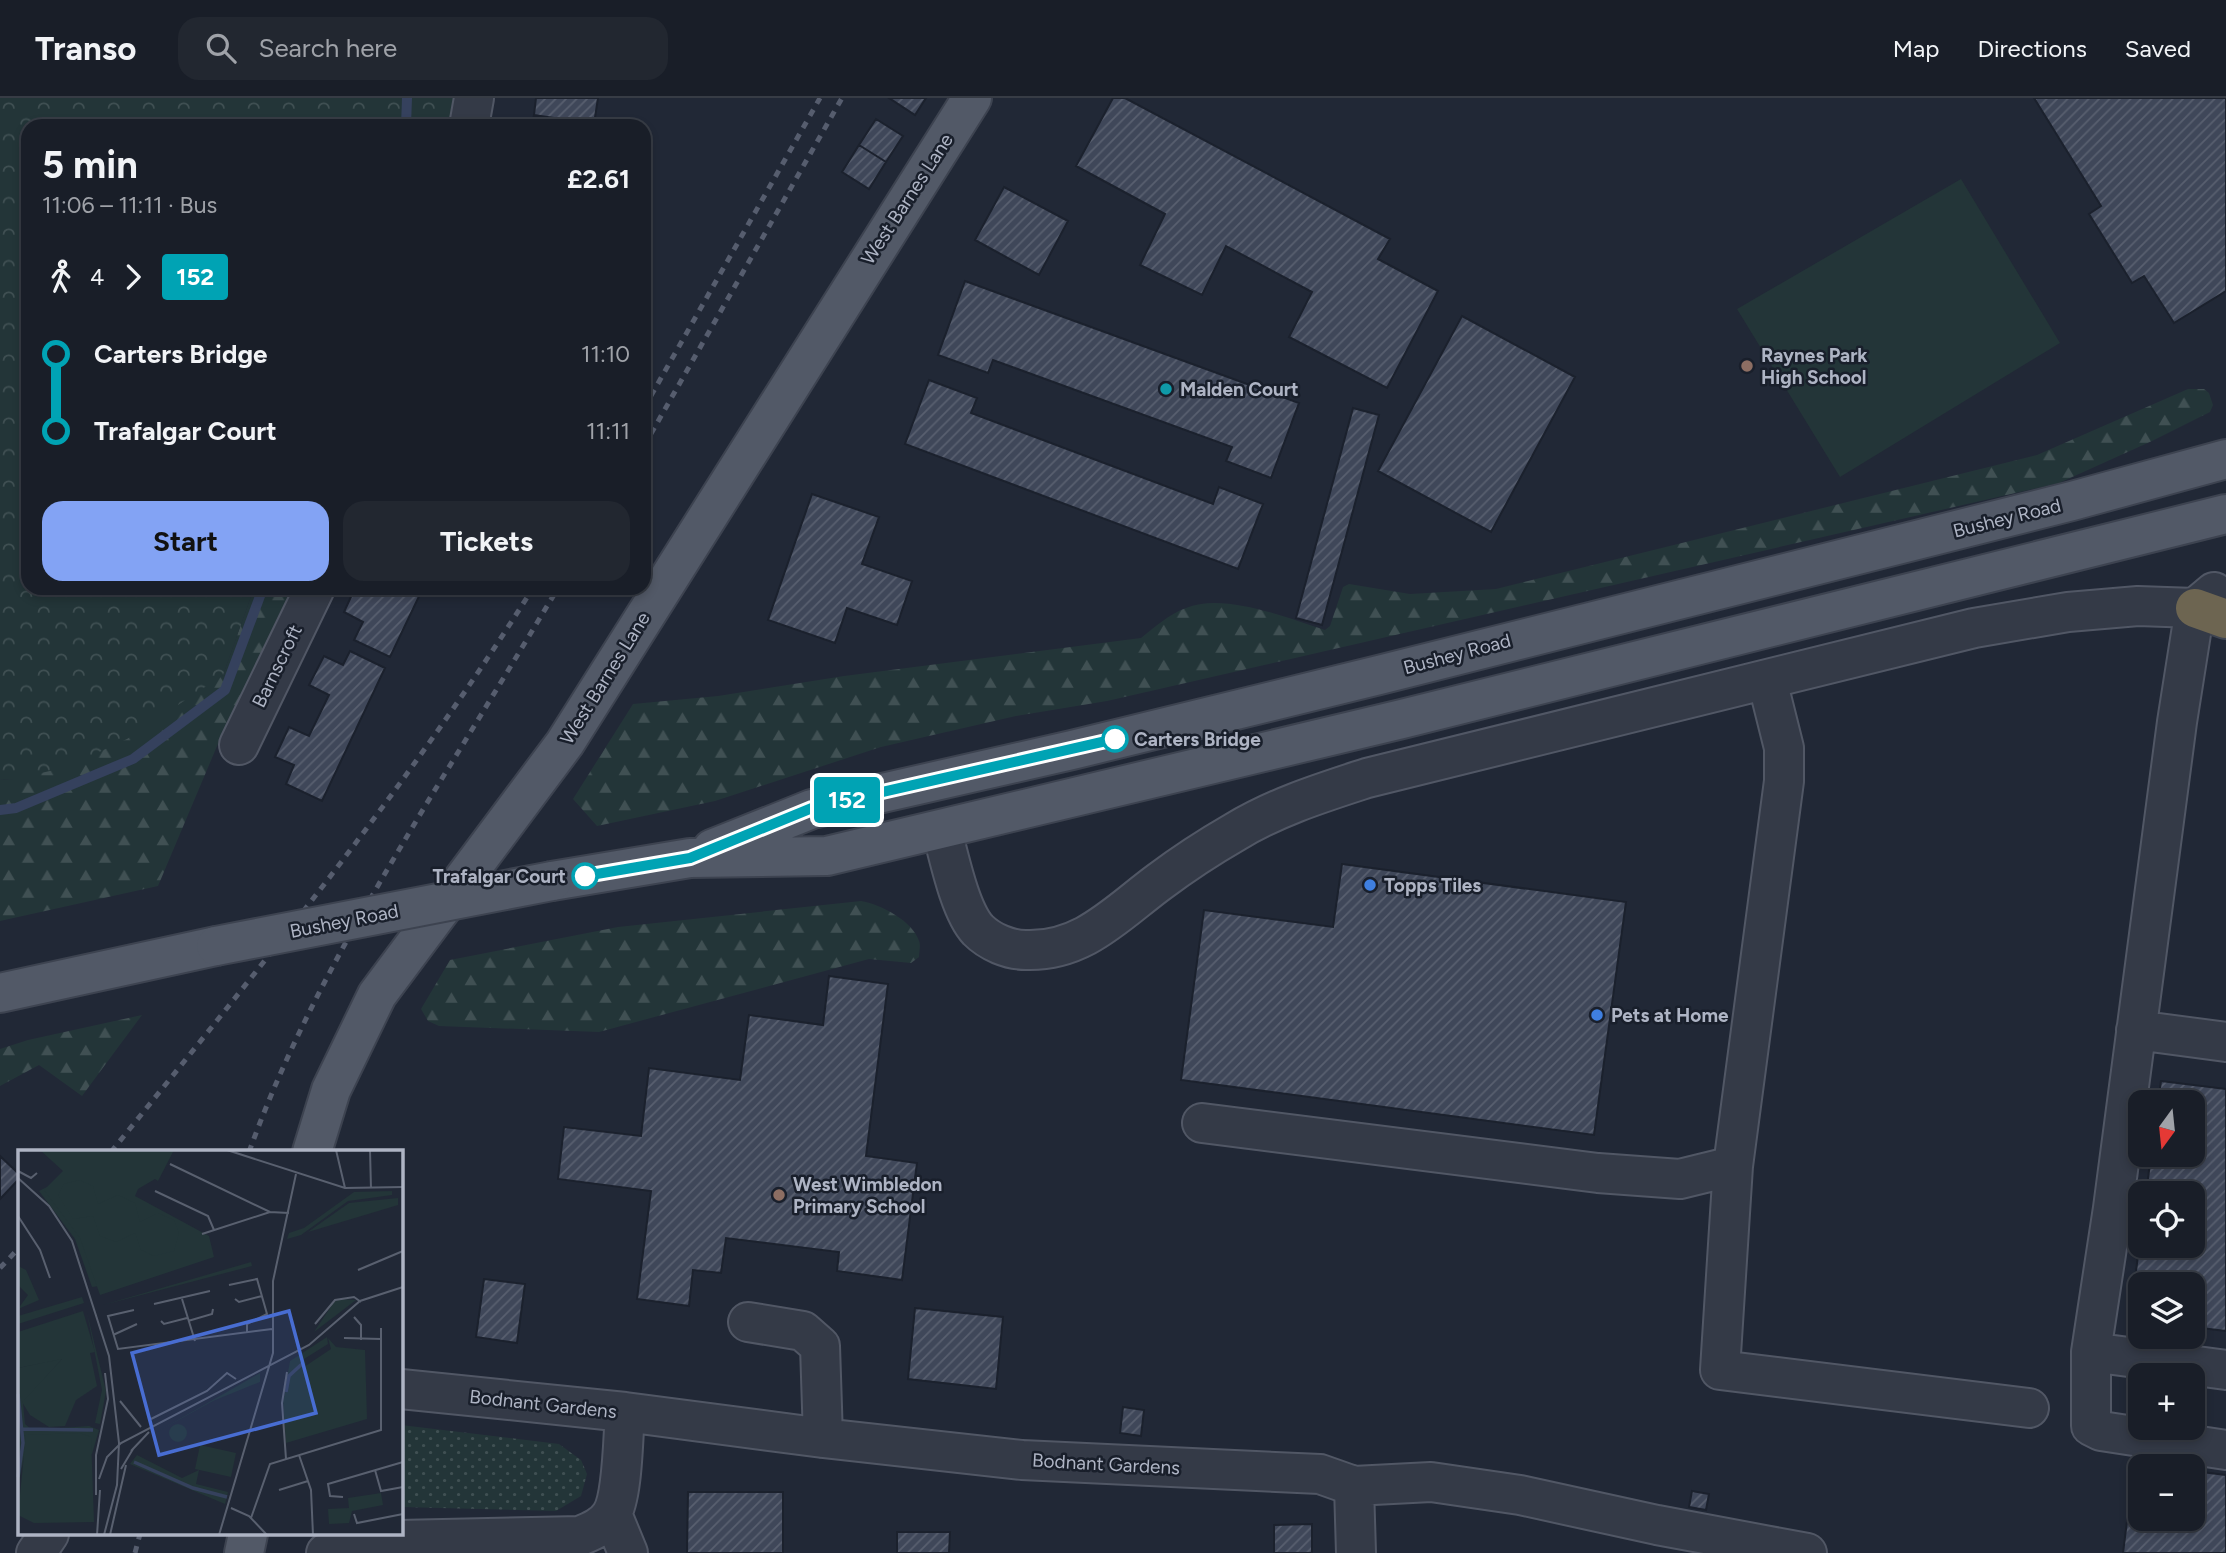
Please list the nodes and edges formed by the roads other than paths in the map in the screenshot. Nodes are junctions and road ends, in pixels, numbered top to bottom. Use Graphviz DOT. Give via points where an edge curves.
graph roads {
  1 [pos="474,98"];
  2 [pos="972,98"];
  3 [pos="470,119"];
  4 [pos="2221,464"];
  5 [pos="2226,514"];
  6 [pos="2226,582"];
  7 [pos="312,595"];
  8 [pos="2216,610"];
  9 [pos="1766,680"];
  10 [pos="239,745"];
  11 [pos="942,831"];
  12 [pos="690,858"];
  13 [pos="0,993"];
  14 [pos="2136,1030"];
  15 [pos="2226,1042"];
  16 [pos="1202,1123"];
  17 [pos="313,1150"];
  18 [pos="1733,1166"];
  19 [pos="748,1322"];
  20 [pos="2091,1352"];
  21 [pos="2226,1370"];
  22 [pos="402,1390"];
  23 [pos="2029,1408"];
  24 [pos="625,1412"];
  25 [pos="823,1438"];
  26 [pos="2226,1450"];
  27 [pos="1354,1486"];
  28 [pos="612,1514"];
  29 [pos="48,1536"];
  30 [pos="36,1553"];
  31 [pos="326,1553"];
  32 [pos="628,1553"];
  33 [pos="1356,1553"];
  34 [pos="1807,1553"];
  1 -- 3 [label="street"];
  2 -- 17 [label="main road, West Barnes Lane" via="565,744 377,996 331,1090"];
  4 -- 12 [label="main road, Bushey Road" via="1380,675 812,808"];
  5 -- 11 [label="main road, Bushey Road"];
  6 -- 8 [label="street"];
  7 -- 10 [label="street, Barnscroft"];
  8 -- 9 [label="street" via="2138,606 2068,612 1974,628"];
  8 -- 14 [label="street" via="2177,722"];
  9 -- 11 [label="street" via="1367,778 1302,799 1233,833 1071,944 1040,951 1017,950 977,929 957,885"];
  9 -- 18 [label="street" via="1784,748 1784,781"];
  11 -- 12 [label="main road, Bushey Road" via="827,856"];
  12 -- 13 [label="main road, Bushey Road, bridge" via="216,946"];
  14 -- 15 [label="street"];
  14 -- 20 [label="street"];
  16 -- 18 [label="street" via="1598,1173 1680,1179"];
  18 -- 23 [label="street" via="1720,1370"];
  19 -- 25 [label="street" via="803,1331 820,1346"];
  20 -- 21 [label="street"];
  20 -- 26 [label="street" via="2091,1426"];
  22 -- 24 [label="street, Bodnant Gardens"];
  24 -- 25 [label="street, Bodnant Gardens"];
  24 -- 28 [label="street"];
  25 -- 27 [label="street, Bodnant Gardens" via="1022,1460 1320,1474"];
  27 -- 33 [label="street"];
  27 -- 34 [label="street, Bodnant Gardens" via="1432,1482 1520,1495"];
  28 -- 31 [label="street" via="598,1528 580,1535 353,1541"];
  28 -- 32 [label="street"];
  29 -- 30 [label="street"];
}
